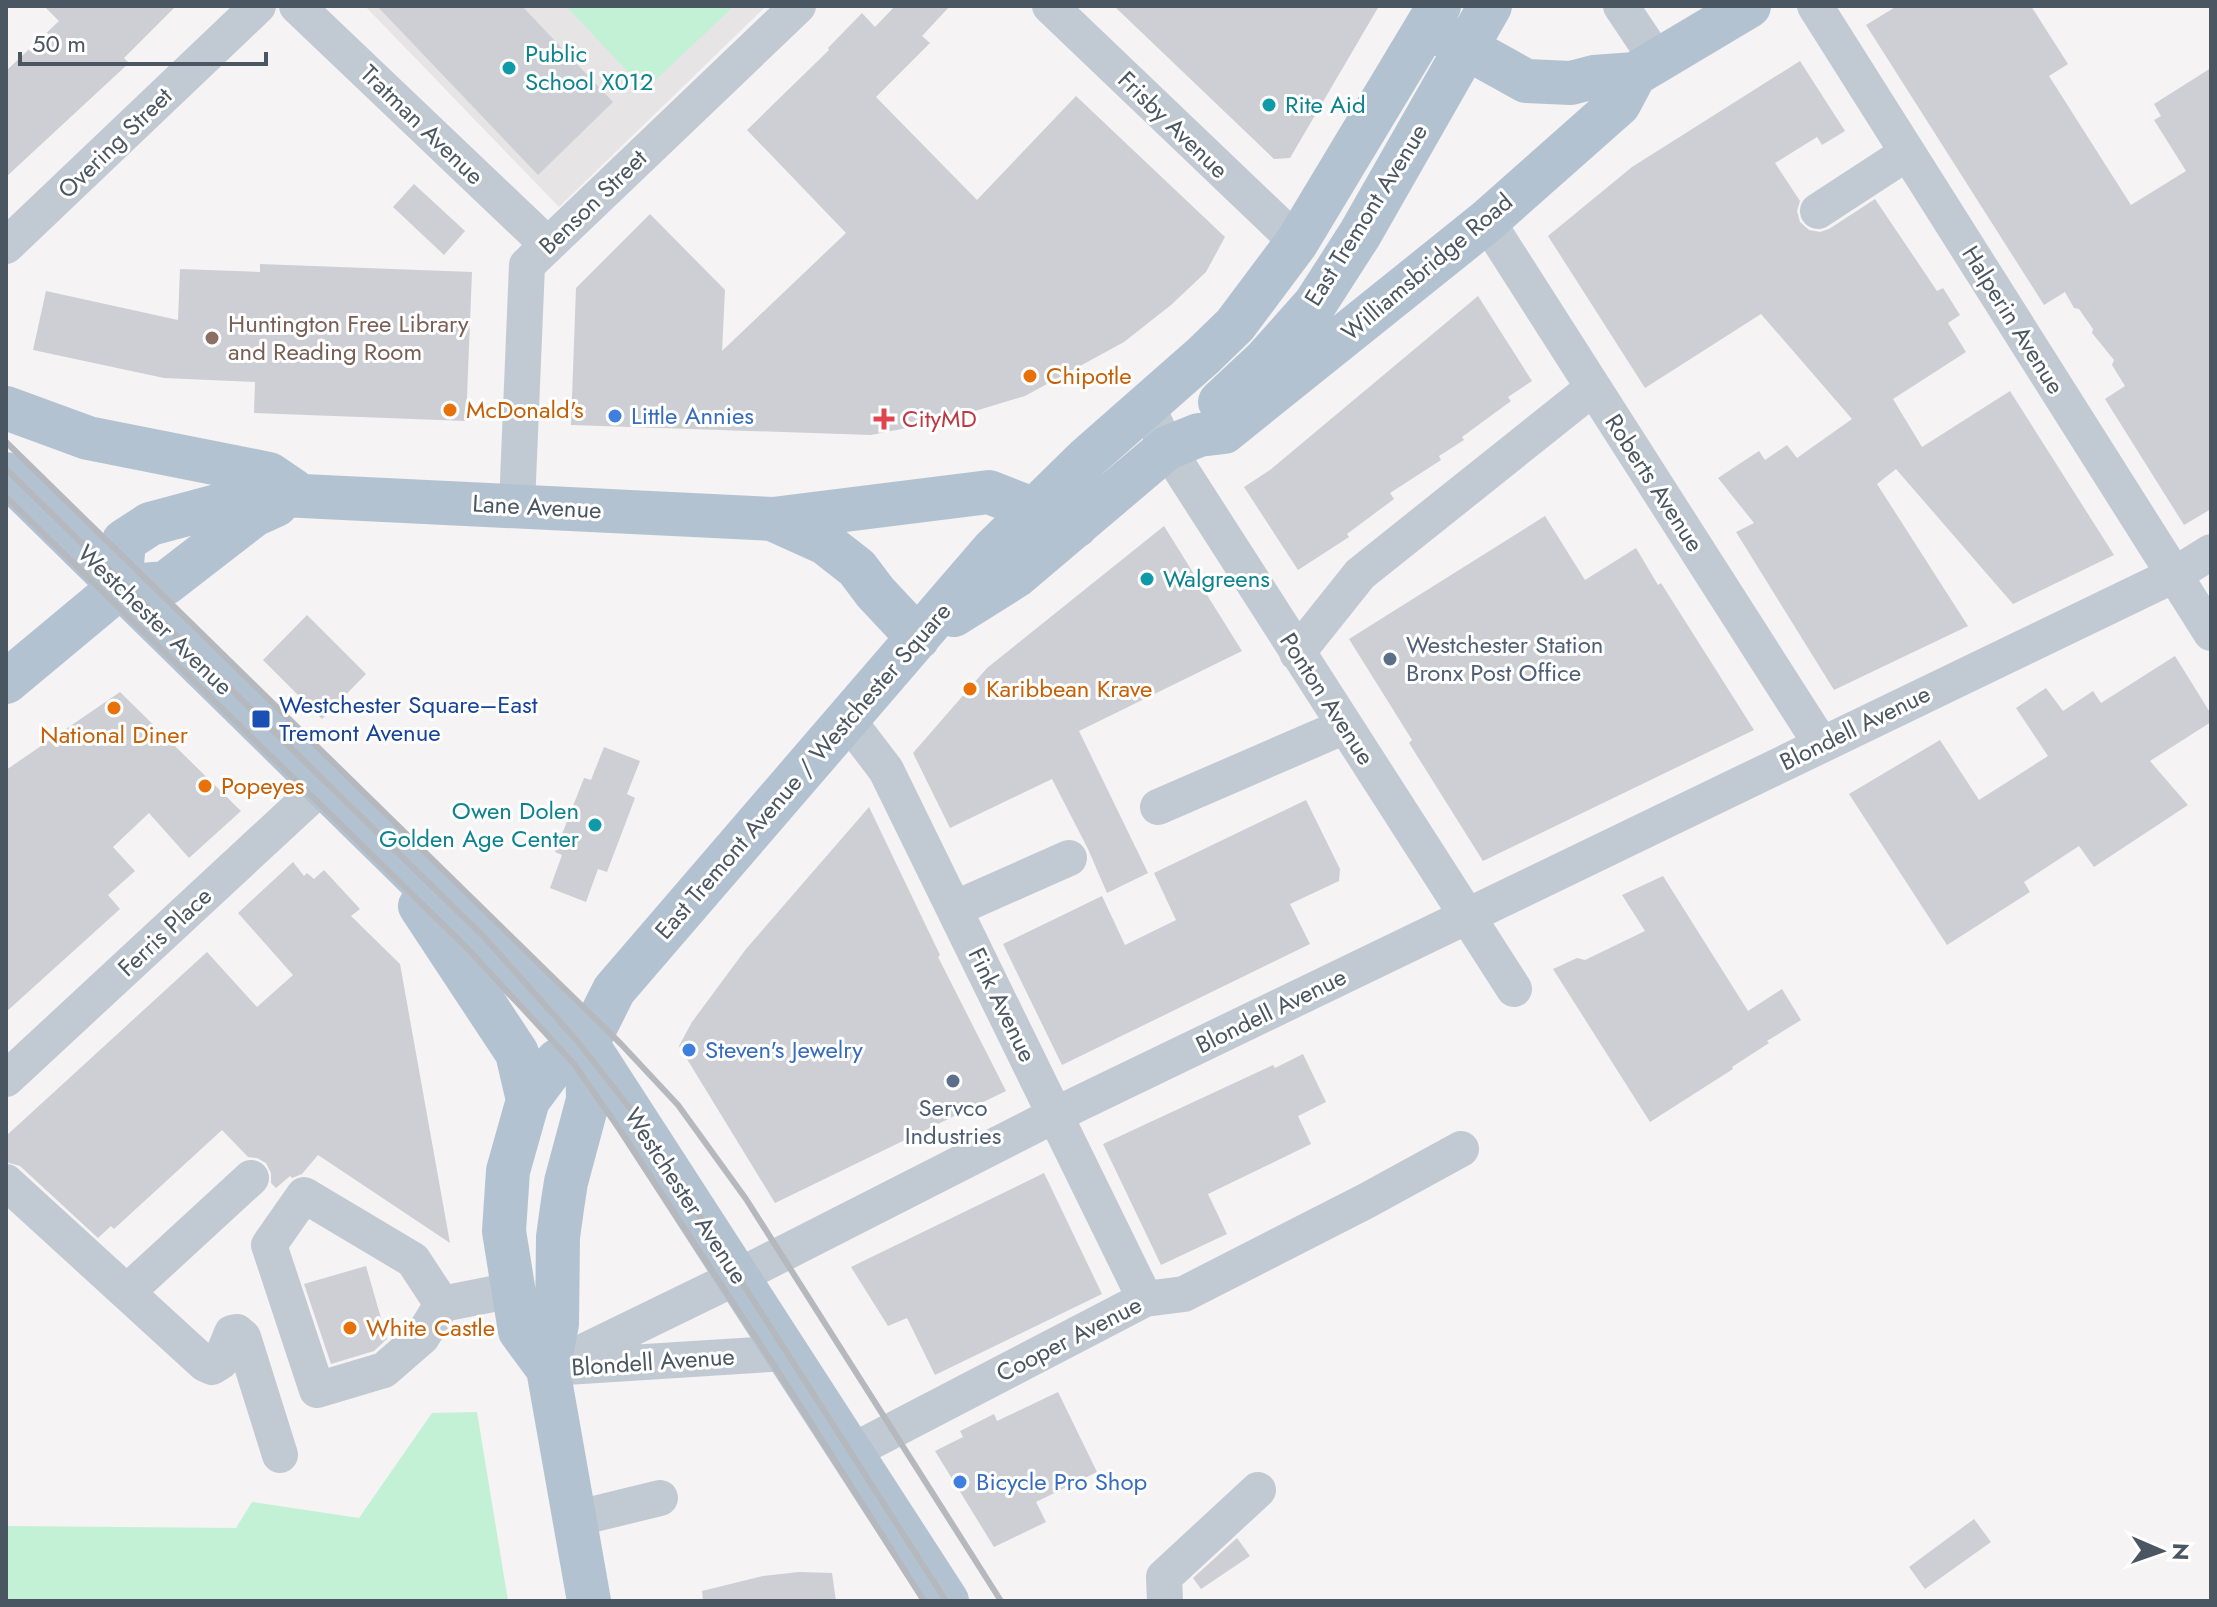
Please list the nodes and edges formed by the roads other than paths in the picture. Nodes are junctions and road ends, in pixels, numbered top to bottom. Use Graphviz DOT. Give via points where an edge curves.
graph roads {
  1 [pos="258,6"];
  2 [pos="297,6"];
  3 [pos="798,6"];
  4 [pos="1050,6"];
  5 [pos="1490,6"];
  6 [pos="1621,6"];
  7 [pos="1749,6"];
  8 [pos="1815,6"];
  9 [pos="1433,16"];
  10 [pos="1466,49"];
  11 [pos="1646,67"];
  12 [pos="1907,153"];
  13 [pos="1818,211"];
  14 [pos="1487,221"];
  15 [pos="1297,242"];
  16 [pos="547,244"];
  17 [pos="6,246"];
  18 [pos="1593,388"];
  19 [pos="1147,406"];
  20 [pos="6,408"];
  21 [pos="1183,442"];
  22 [pos="6,474"];
  23 [pos="300,495"];
  24 [pos="517,505"];
  25 [pos="1035,508"];
  26 [pos="773,519"];
  27 [pos="1076,526"];
  28 [pos="2211,552"];
  29 [pos="190,563"];
  30 [pos="2174,575"];
  31 [pos="120,587"];
  32 [pos="2211,633"];
  33 [pos="918,638"];
  34 [pos="1297,653"];
  35 [pos="203,666"];
  36 [pos="6,682"];
  37 [pos="847,719"];
  38 [pos="1345,726"];
  39 [pos="1821,744"];
  40 [pos="323,785"];
  41 [pos="1158,807"];
  42 [pos="373,834"];
  43 [pos="1069,858"];
  44 [pos="954,909"];
  45 [pos="1467,916"];
  46 [pos="1514,989"];
  47 [pos="587,1044"];
  48 [pos="6,1079"];
  49 [pos="528,1100"];
  50 [pos="1055,1115"];
  51 [pos="1461,1149"];
  52 [pos="251,1178"];
  53 [pos="6,1182"];
  54 [pos="737,1277"];
  55 [pos="513,1290"];
  56 [pos="127,1292"];
  57 [pos="1145,1299"];
  58 [pos="442,1304"];
  59 [pos="787,1353"];
  60 [pos="548,1369"];
  61 [pos="851,1452"];
  62 [pos="280,1455"];
  63 [pos="1258,1490"];
  64 [pos="660,1498"];
  65 [pos="574,1519"];
  66 [pos="589,1601"];
  67 [pos="947,1601"];
  68 [pos="1165,1601"];
  1 -- 17 [label="street, Overing Street"];
  2 -- 16 [label="street, Tratman Avenue"];
  3 -- 16 [label="street, Benson Street"];
  4 -- 15 [label="street, Frisby Avenue"];
  5 -- 10 [label="main road, East Tremont Avenue"];
  6 -- 11 [label="street"];
  7 -- 11 [label="main road, Williamsbridge Road"];
  8 -- 12 [label="street, Halperin Avenue"];
  9 -- 10 [label="main road, Williamsbridge Road"];
  9 -- 15 [label="main road, East Tremont Avenue"];
  10 -- 11 [label="main road, Williamsbridge Road" via="1526,81 1571,83"];
  10 -- 21 [label="main road, East Tremont Avenue" via="1315,304"];
  11 -- 14 [label="main road, Williamsbridge Road" via="1619,104"];
  12 -- 13 [label="street"];
  12 -- 30 [label="street, Halperin Avenue"];
  14 -- 18 [label="street, Roberts Avenue"];
  14 -- 21 [label="main road, Williamsbridge Road" via="1224,432"];
  15 -- 19 [label="main road, East Tremont Avenue" via="1235,325"];
  16 -- 24 [label="street, Benson Street" via="527,265"];
  18 -- 34 [label="street" via="1360,574"];
  18 -- 39 [label="street, Roberts Avenue"];
  19 -- 21 [label="street, Ponton Avenue"];
  19 -- 25 [label="main road, East Tremont Avenue"];
  20 -- 23 [label="main road" via="88,438 269,474"];
  21 -- 27 [label="main road, East Tremont Avenue"];
  21 -- 34 [label="street, Ponton Avenue"];
  22 -- 31 [label="main road, Westchester Avenue"];
  23 -- 24 [label="main road, Lane Avenue"];
  23 -- 29 [label="main road, Lane Avenue" via="254,515"];
  23 -- 31 [label="main road, Lane Avenue" via="262,494 150,524 124,541"];
  24 -- 26 [label="main road, Lane Avenue"];
  25 -- 26 [label="main road, Lane Avenue" via="989,492"];
  25 -- 27 [label="main road, Lane Avenue"];
  25 -- 33 [label="main road, East Tremont Avenue / Westchester Square"];
  26 -- 33 [label="main road, Lane Avenue" via="825,543 857,568"];
  27 -- 33 [label="main road, East Tremont Avenue" via="1016,576"];
  28 -- 30 [label="street, Blondell Avenue"];
  29 -- 31 [label="main road, Lane Avenue" via="166,583"];
  29 -- 35 [label="main road" via="190,602"];
  30 -- 32 [label="street, Halperin Avenue"];
  30 -- 39 [label="street, Blondell Avenue"];
  31 -- 35 [label="main road, Westchester Avenue"];
  31 -- 36 [label="main road"];
  33 -- 37 [label="main road, East Tremont Avenue / Westchester Square"];
  34 -- 38 [label="street, Ponton Avenue"];
  35 -- 40 [label="main road, Westchester Avenue"];
  37 -- 44 [label="street, Fink Avenue" via="886,770"];
  37 -- 47 [label="main road, East Tremont Avenue / Westchester Square" via="614,990"];
  38 -- 41 [label="street"];
  38 -- 45 [label="street, Ponton Avenue"];
  39 -- 45 [label="street, Blondell Avenue"];
  40 -- 42 [label="main road, Westchester Avenue"];
  40 -- 48 [label="street, Ferris Place"];
  42 -- 47 [label="main road, Westchester Avenue"];
  42 -- 49 [label="main road, Westchester Avenue" via="517,1053"];
  43 -- 44 [label="street"];
  44 -- 50 [label="street, Fink Avenue"];
  45 -- 46 [label="street, Ponton Avenue"];
  45 -- 50 [label="street, Blondell Avenue"];
  47 -- 49 [label="main road" via="557,1061"];
  47 -- 54 [label="main road, Westchester Avenue"];
  47 -- 60 [label="main road" via="588,1100 562,1208 557,1324"];
  49 -- 55 [label="main road" via="508,1171 504,1231"];
  50 -- 54 [label="street, Blondell Avenue"];
  50 -- 57 [label="street, Fink Avenue"];
  51 -- 57 [label="street, Cooper Avenue" via="1184,1294"];
  52 -- 56 [label="street"];
  53 -- 56 [label="street"];
  54 -- 59 [label="main road, Westchester Avenue"];
  54 -- 60 [label="street, Blondell Avenue"];
  55 -- 58 [label="street"];
  55 -- 60 [label="main road" via="520,1331"];
  56 -- 62 [label="street" via="212,1367 220,1362 232,1333 243,1337"];
  57 -- 61 [label="street, Cooper Avenue"];
  58 -- 58 [label="street" via="413,1260 304,1195 269,1245 317,1390 384,1370 422,1337"];
  59 -- 60 [label="street, Blondell Avenue"];
  59 -- 61 [label="main road, Westchester Avenue"];
  60 -- 65 [label="main road"];
  61 -- 67 [label="main road, Westchester Avenue"];
  63 -- 68 [label="street" via="1164,1577"];
  64 -- 65 [label="street"];
  65 -- 66 [label="main road"];
}
